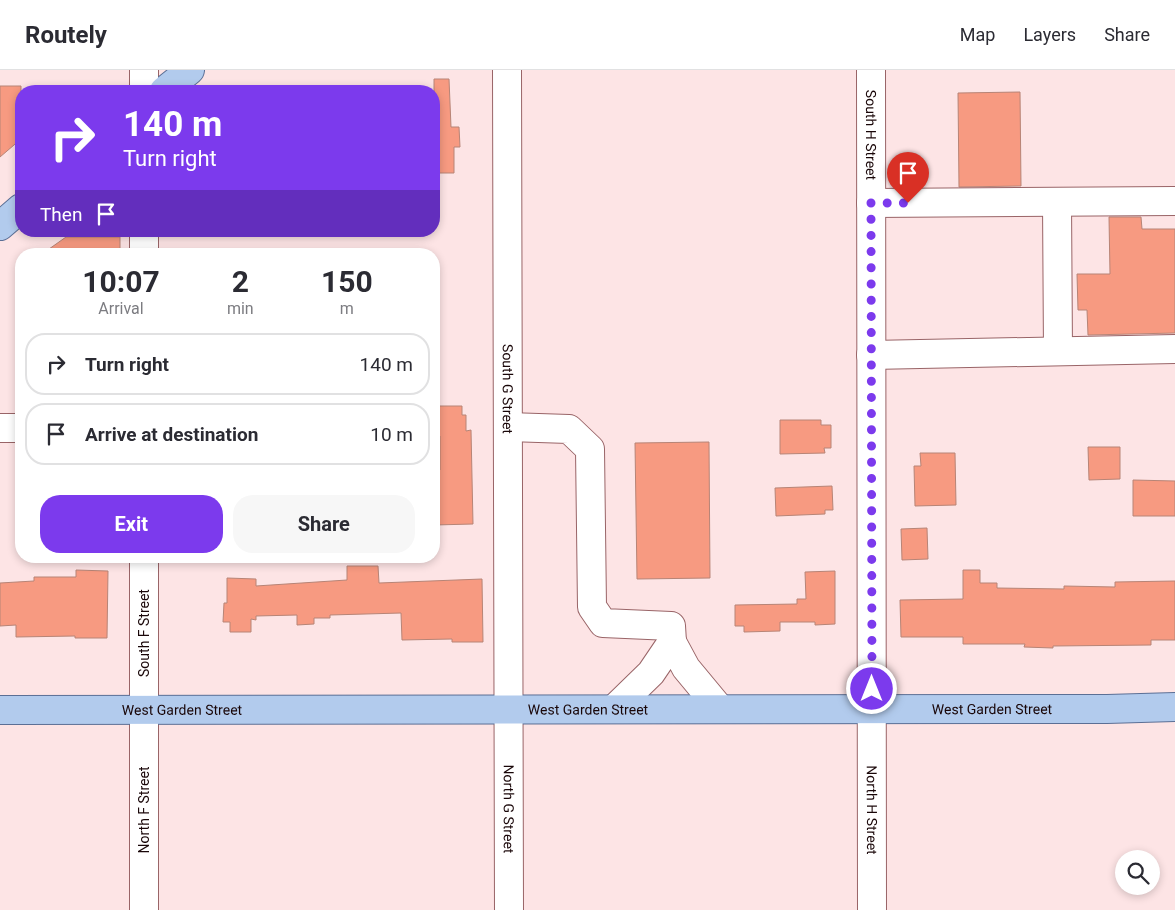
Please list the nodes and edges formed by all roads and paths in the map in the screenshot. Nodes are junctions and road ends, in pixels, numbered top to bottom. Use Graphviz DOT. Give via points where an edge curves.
graph roads {
  1 [pos="144,70"];
  2 [pos="190,70"];
  3 [pos="507,70"];
  4 [pos="871,70"];
  5 [pos="144,85"];
  6 [pos="171,85"];
  7 [pos="1175,201"];
  8 [pos="1057,202"];
  9 [pos="871,203"];
  10 [pos="15,213"];
  11 [pos="0,226"];
  12 [pos="1175,349"];
  13 [pos="1058,351"];
  14 [pos="871,355"];
  15 [pos="508,427"];
  16 [pos="0,428"];
  17 [pos="15,428"];
  18 [pos="144,563"];
  19 [pos="672,642"];
  20 [pos="1175,706"];
  21 [pos="509,709"];
  22 [pos="614,709"];
  23 [pos="720,709"];
  24 [pos="872,709"];
  25 [pos="0,710"];
  26 [pos="144,710"];
  27 [pos="144,910"];
  28 [pos="509,910"];
  29 [pos="872,910"];
  1 -- 5 [label="street"];
  2 -- 6 [label="main road"];
  3 -- 15 [label="street, South G Street"];
  4 -- 9 [label="street, South H Street"];
  7 -- 8 [label="street"];
  8 -- 9 [label="street"];
  8 -- 13 [label="street"];
  9 -- 14 [label="street, South H Street"];
  10 -- 11 [label="main road"];
  12 -- 13 [label="street"];
  13 -- 14 [label="street"];
  14 -- 24 [label="street, South H Street"];
  15 -- 19 [label="street" via="569,429 590,449 592,607 603,623 671,626"];
  15 -- 21 [label="street, South G Street"];
  16 -- 17 [label="street"];
  18 -- 26 [label="street, South F Street"];
  19 -- 22 [label="street" via="651,673"];
  19 -- 23 [label="street" via="686,668"];
  20 -- 24 [label="main road, West Garden Street"];
  21 -- 22 [label="main road, West Garden Street"];
  21 -- 26 [label="main road, West Garden Street"];
  21 -- 28 [label="street, North G Street"];
  22 -- 23 [label="main road, West Garden Street"];
  23 -- 24 [label="main road, West Garden Street"];
  24 -- 29 [label="street, North H Street"];
  25 -- 26 [label="main road, West Garden Street"];
  26 -- 27 [label="street, North F Street"];
}
